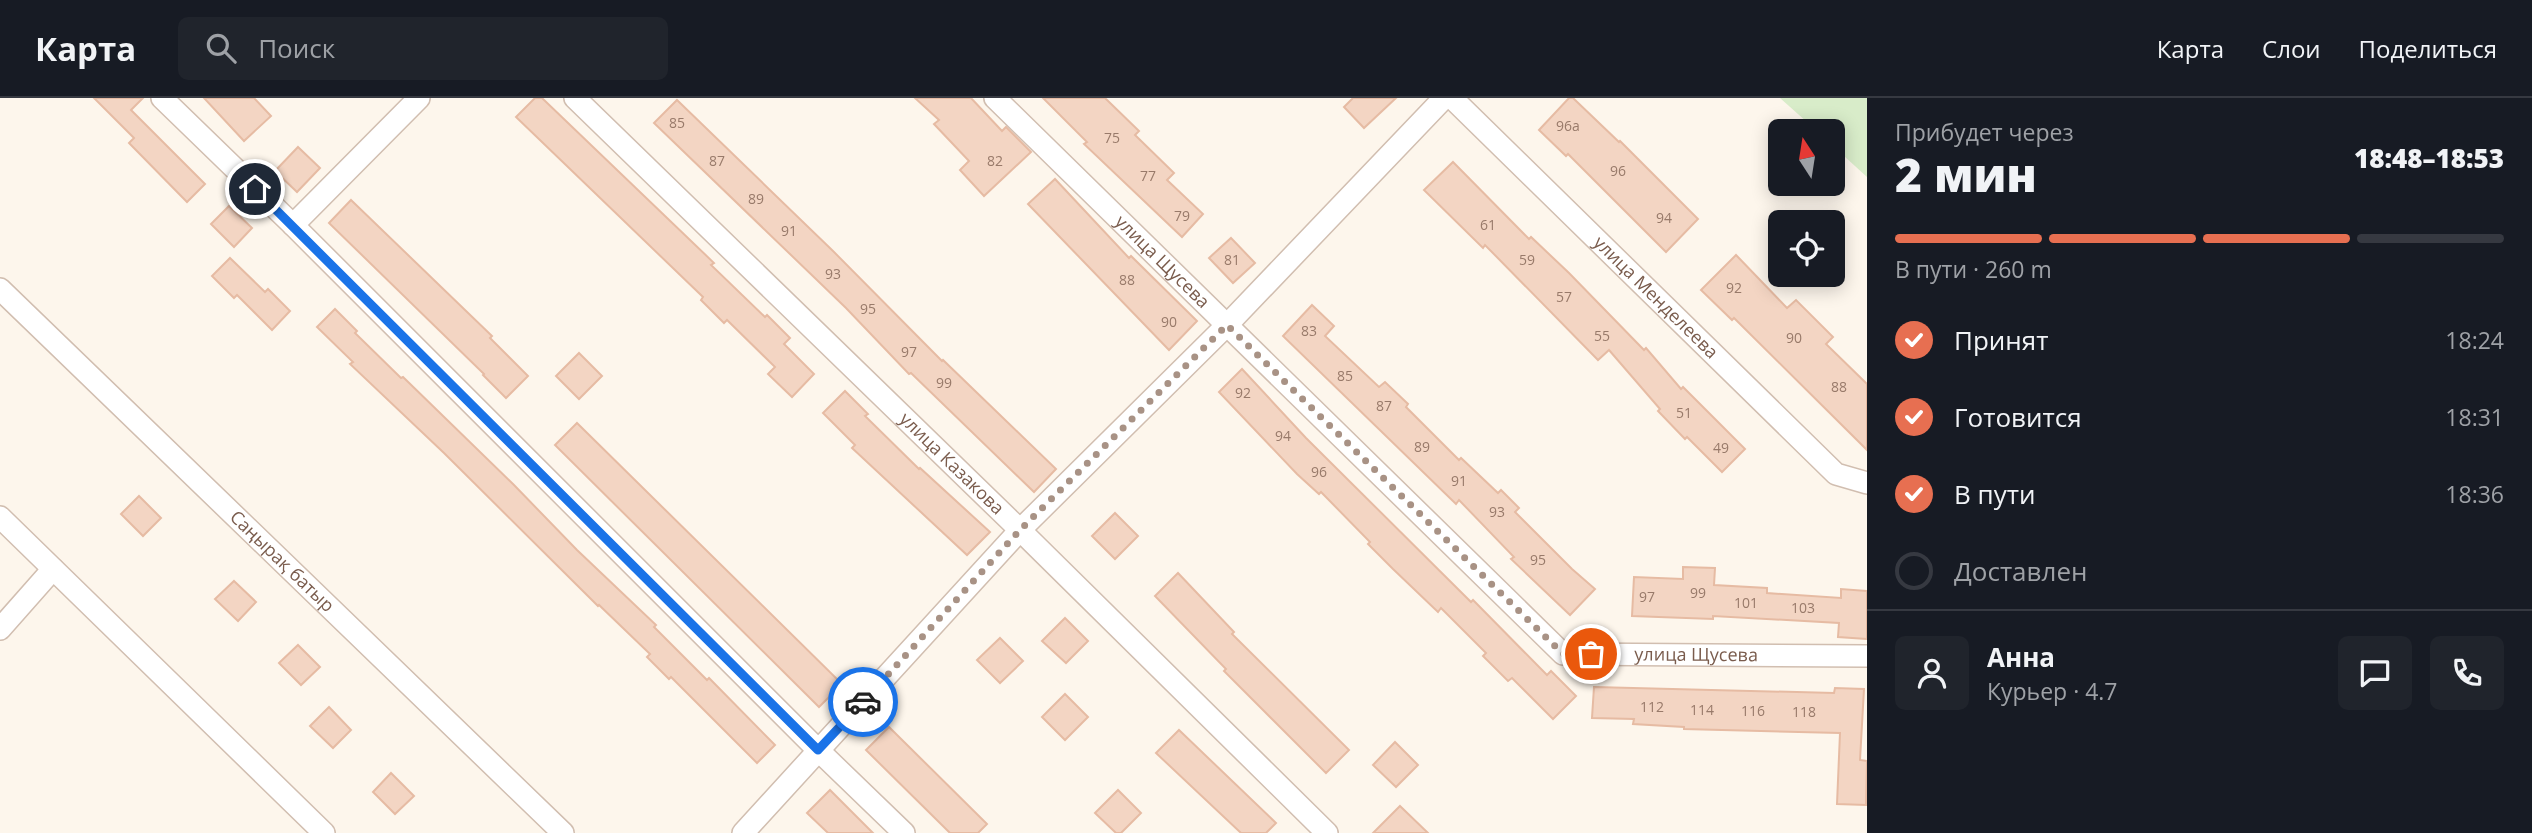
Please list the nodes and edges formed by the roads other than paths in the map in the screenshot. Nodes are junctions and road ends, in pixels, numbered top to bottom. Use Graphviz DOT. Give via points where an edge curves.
graph roads {
  1 [pos="162,98"];
  2 [pos="419,98"];
  3 [pos="575,98"];
  4 [pos="995,98"];
  5 [pos="1444,98"];
  6 [pos="1452,98"];
  7 [pos="293,225"];
  8 [pos="0,289"];
  9 [pos="1227,325"];
  10 [pos="1867,483"];
  11 [pos="0,517"];
  12 [pos="1020,530"];
  13 [pos="53,569"];
  14 [pos="0,629"];
  15 [pos="1867,656"];
  16 [pos="818,750"];
  17 [pos="324,833"];
  18 [pos="563,833"];
  19 [pos="743,833"];
  20 [pos="904,833"];
  21 [pos="1327,833"];
  1 -- 7 [label="street"];
  2 -- 7 [label="street"];
  3 -- 12 [label="street, улица Казакова"];
  4 -- 9 [label="street, улица Щусева"];
  5 -- 9 [label="street"];
  6 -- 10 [label="street, улица Менделеева" via="1836,474"];
  7 -- 16 [label="street"];
  8 -- 18 [label="street, Саңырақ батыр"];
  9 -- 12 [label="street"];
  9 -- 15 [label="street, улица Щусева" via="1563,654"];
  11 -- 13 [label="street"];
  12 -- 16 [label="street"];
  12 -- 21 [label="street, улица Казакова"];
  13 -- 14 [label="street"];
  13 -- 17 [label="street"];
  16 -- 19 [label="street"];
  16 -- 20 [label="street"];
}
